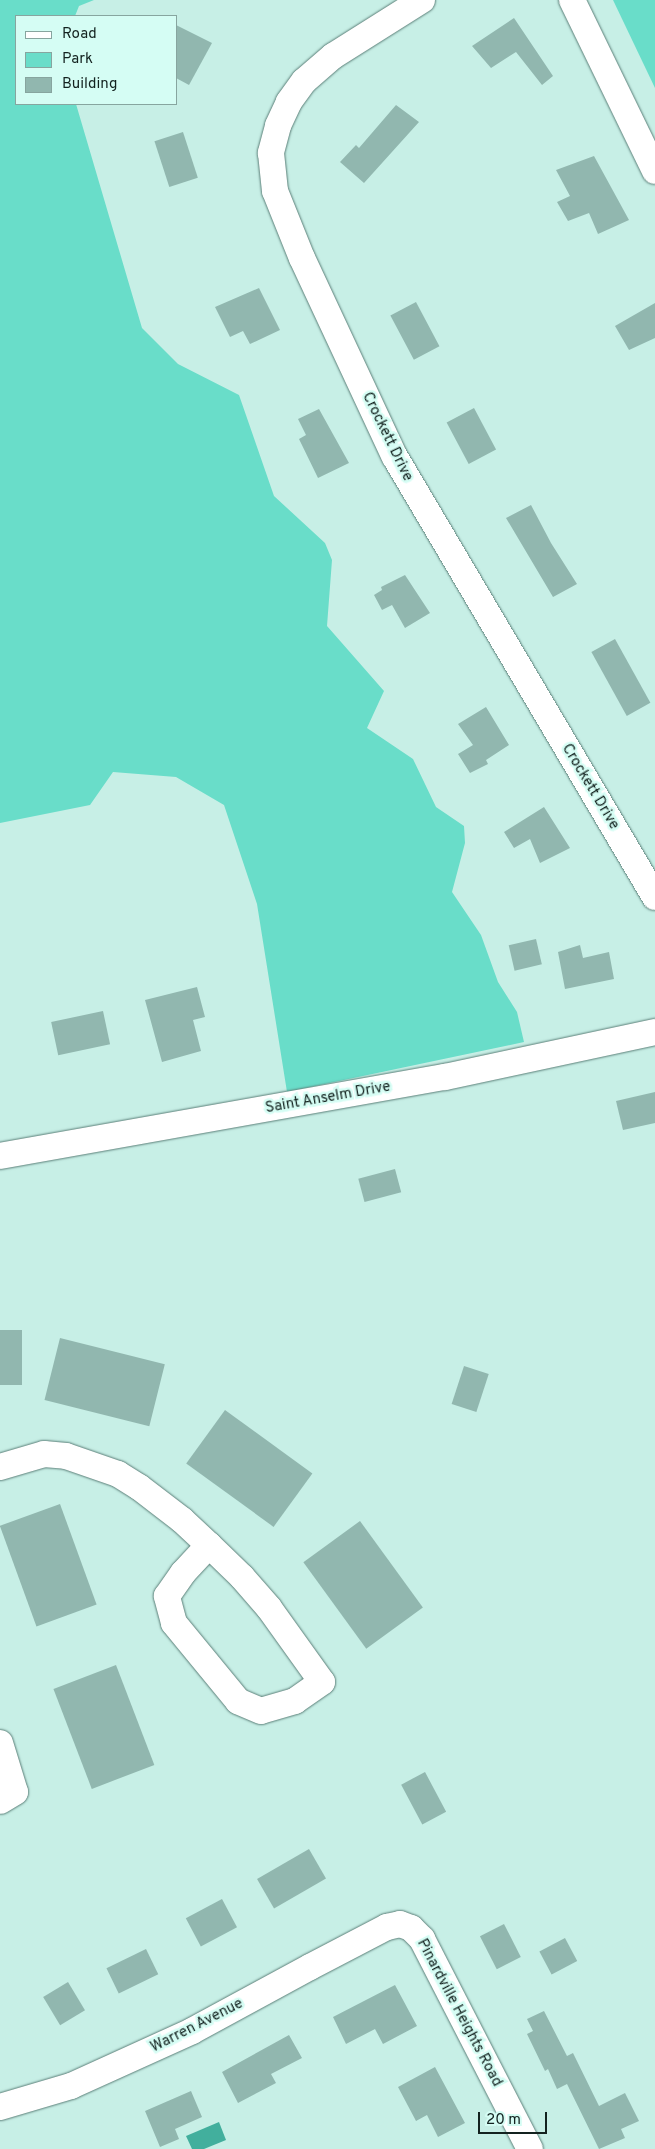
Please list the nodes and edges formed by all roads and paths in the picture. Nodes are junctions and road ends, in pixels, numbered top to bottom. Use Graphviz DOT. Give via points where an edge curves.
graph roads {
  1 [pos="422,0"];
  2 [pos="572,0"];
  3 [pos="655,171"];
  4 [pos="655,897"];
  5 [pos="655,1032"];
  6 [pos="0,1156"];
  7 [pos="3,1458"];
  8 [pos="209,1544"];
  9 [pos="0,1743"];
  10 [pos="0,1801"];
  11 [pos="387,1927"];
  12 [pos="0,2107"];
  13 [pos="526,2148"];
  1 -- 4 [label="street, Crockett Drive" via="333,56 304,80 278,126 271,153 275,191 302,258 395,456"];
  2 -- 3 [label="street"];
  5 -- 6 [label="street, Saint Anselm Drive" via="436,1079"];
  7 -- 8 [label="street" via="44,1454 66,1456 118,1474"];
  8 -- 8 [label="street" via="269,1608 322,1682 295,1701 261,1710 238,1702 174,1623 167,1596 182,1573"];
  9 -- 10 [label="street" via="15,1792"];
  11 -- 12 [label="street, Warren Avenue" via="192,2031 71,2086"];
  11 -- 13 [label="street, Pinardville Heights Road" via="400,1924 411,1928 422,1939"];
}
